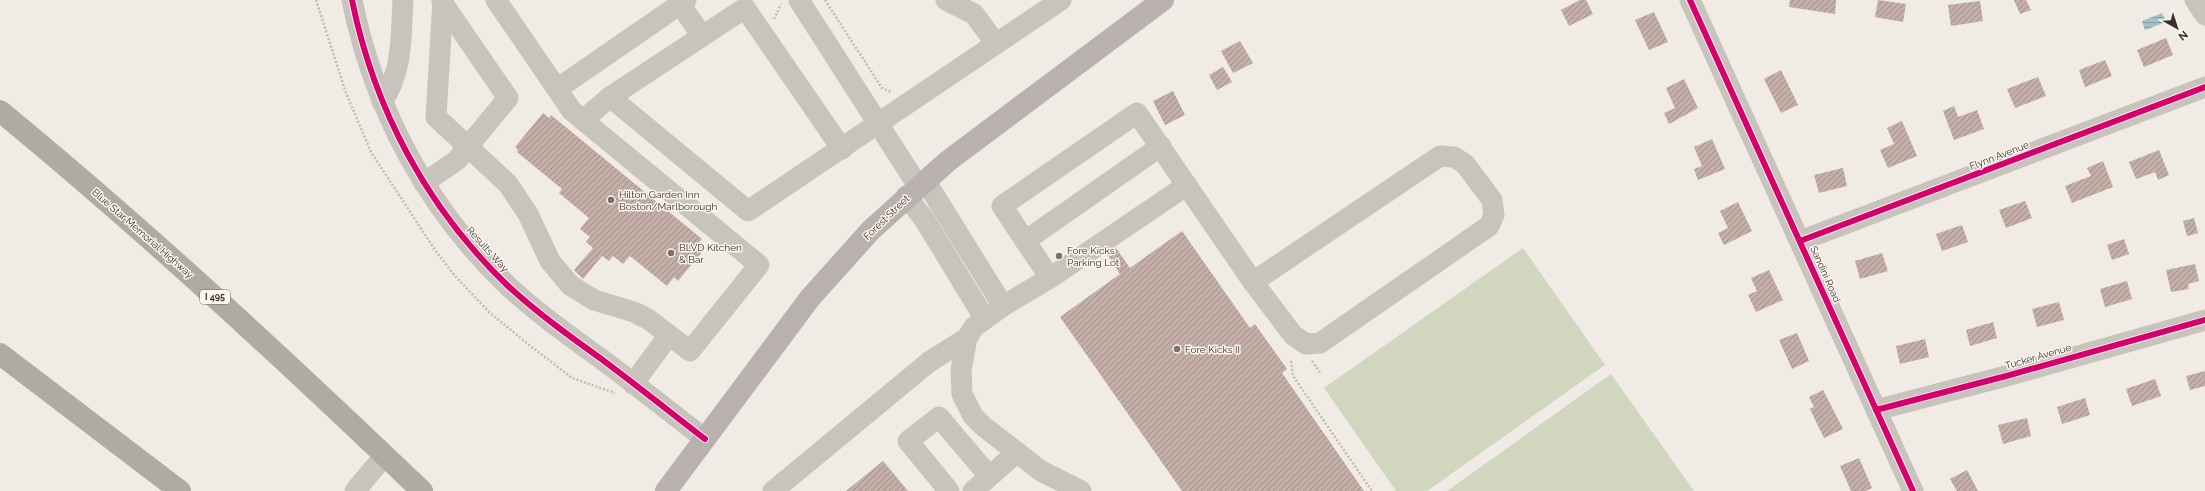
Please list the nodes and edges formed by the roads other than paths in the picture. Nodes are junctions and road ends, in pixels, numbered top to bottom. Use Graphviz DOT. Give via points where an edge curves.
graph roads {
  1 [pos="352,0"];
  2 [pos="403,0"];
  3 [pos="496,0"];
  4 [pos="799,0"];
  5 [pos="946,0"];
  6 [pos="1061,0"];
  7 [pos="1163,0"];
  8 [pos="1690,0"];
  9 [pos="2195,0"];
  10 [pos="442,1"];
  11 [pos="683,2"];
  12 [pos="976,6"];
  13 [pos="2205,15"];
  14 [pos="702,36"];
  15 [pos="996,44"];
  16 [pos="2205,87"];
  17 [pos="556,89"];
  18 [pos="610,97"];
  19 [pos="382,102"];
  20 [pos="0,111"];
  21 [pos="583,120"];
  22 [pos="878,124"];
  23 [pos="1161,146"];
  24 [pos="468,148"];
  25 [pos="842,149"];
  26 [pos="424,183"];
  27 [pos="1187,185"];
  28 [pos="916,188"];
  29 [pos="1025,240"];
  30 [pos="1800,241"];
  31 [pos="1050,278"];
  32 [pos="1253,282"];
  33 [pos="994,313"];
  34 [pos="2205,320"];
  35 [pos="668,335"];
  36 [pos="967,338"];
  37 [pos="0,354"];
  38 [pos="633,384"];
  39 [pos="1876,410"];
  40 [pos="705,439"];
  41 [pos="1017,452"];
  42 [pos="384,455"];
  43 [pos="989,476"];
  44 [pos="180,491"];
  45 [pos="355,491"];
  46 [pos="422,491"];
  47 [pos="666,491"];
  48 [pos="773,491"];
  49 [pos="949,491"];
  50 [pos="973,491"];
  51 [pos="1081,491"];
  52 [pos="1913,491"];
  1 -- 19 [label="street, Results Way" via="363,47"];
  2 -- 19 [label="street" via="398,67"];
  3 -- 17 [label="street"];
  4 -- 22 [label="street"];
  5 -- 12 [label="street"];
  6 -- 15 [label="street"];
  7 -- 28 [label="main road, Forest Street"];
  8 -- 30 [label="street, Sandini Road"];
  9 -- 13 [label="street"];
  10 -- 24 [label="street" via="436,117"];
  10 -- 24 [label="street" via="508,98"];
  11 -- 14 [label="street"];
  11 -- 17 [label="street"];
  12 -- 15 [label="street" via="977,16"];
  14 -- 18 [label="street"];
  14 -- 25 [label="street" via="745,8"];
  15 -- 22 [label="street"];
  16 -- 30 [label="street, Flynn Avenue"];
  17 -- 21 [label="street" via="572,111"];
  18 -- 21 [label="street"];
  18 -- 25 [label="street" via="748,212"];
  19 -- 26 [label="street, Results Way"];
  20 -- 42 [label="highway, Blue Star Memorial Highway / I 495" via="241,319"];
  21 -- 35 [label="street" via="759,265 690,351"];
  22 -- 25 [label="street"];
  22 -- 28 [label="street"];
  23 -- 27 [label="street"];
  23 -- 29 [label="street"];
  23 -- 29 [label="street" via="1137,113 1002,206"];
  24 -- 26 [label="street" via="452,165"];
  24 -- 35 [label="street" via="512,190 528,214 550,262 570,285 594,300 641,315"];
  26 -- 38 [label="street, Results Way" via="461,235 508,286"];
  27 -- 31 [label="street"];
  27 -- 32 [label="street"];
  28 -- 33 [label="street"];
  28 -- 40 [label="main road, Forest Street" via="858,243 822,283"];
  29 -- 31 [label="street"];
  30 -- 39 [label="street, Sandini Road"];
  31 -- 33 [label="street"];
  32 -- 32 [label="street" via="1293,335 1306,344 1320,343 1489,226 1494,215 1492,200 1465,164 1454,157 1440,156"];
  33 -- 36 [label="street" via="974,327"];
  34 -- 39 [label="street, Tucker Avenue"];
  35 -- 38 [label="street"];
  36 -- 41 [label="street" via="961,370 963,396 973,416"];
  36 -- 48 [label="street" via="929,362"];
  37 -- 44 [label="highway"];
  38 -- 40 [label="street, Results Way"];
  39 -- 52 [label="street, Sandini Road"];
  40 -- 47 [label="main road, Forest Street"];
  41 -- 43 [label="street"];
  41 -- 51 [label="street" via="1041,471"];
  42 -- 45 [label="street"];
  42 -- 46 [label="highway, Blue Star Memorial Highway / I 495"];
  43 -- 49 [label="street" via="939,417 908,441"];
  43 -- 50 [label="street"];
}
